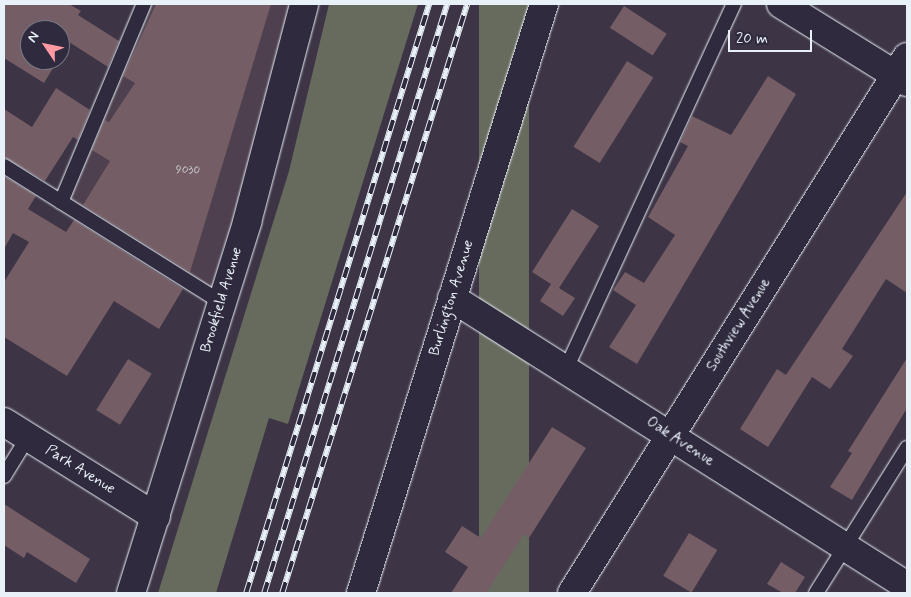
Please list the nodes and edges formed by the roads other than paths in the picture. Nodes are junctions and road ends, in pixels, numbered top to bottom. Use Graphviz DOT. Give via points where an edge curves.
graph roads {
  1 [pos="144,4"];
  2 [pos="304,4"];
  3 [pos="544,4"];
  4 [pos="734,4"];
  5 [pos="781,4"];
  6 [pos="903,71"];
  7 [pos="4,166"];
  8 [pos="61,202"];
  9 [pos="452,298"];
  10 [pos="221,302"];
  11 [pos="566,369"];
  12 [pos="4,422"];
  13 [pos="670,436"];
  14 [pos="28,437"];
  15 [pos="907,448"];
  16 [pos="4,476"];
  17 [pos="156,517"];
  18 [pos="845,547"];
  19 [pos="907,586"];
  20 [pos="131,593"];
  21 [pos="361,593"];
  22 [pos="572,593"];
  23 [pos="816,593"];
  1 -- 8 [label="lane"];
  2 -- 10 [label="street, Brookfield Avenue" via="271,136"];
  3 -- 9 [label="street, Burlington Avenue"];
  4 -- 11 [label="lane"];
  5 -- 6 [label="street"];
  6 -- 13 [label="street, Southview Avenue"];
  7 -- 8 [label="lane"];
  8 -- 10 [label="lane"];
  9 -- 11 [label="street, Oak Avenue"];
  9 -- 21 [label="street, Burlington Avenue"];
  10 -- 17 [label="street, Brookfield Avenue"];
  11 -- 13 [label="street, Oak Avenue"];
  12 -- 14 [label="street, Park Avenue"];
  13 -- 18 [label="street, Oak Avenue"];
  13 -- 22 [label="street, Southview Avenue"];
  14 -- 16 [label="lane"];
  14 -- 17 [label="street, Park Avenue"];
  15 -- 18 [label="lane"];
  17 -- 20 [label="street, Brookfield Avenue"];
  18 -- 19 [label="street, Oak Avenue"];
  18 -- 23 [label="lane"];
}
